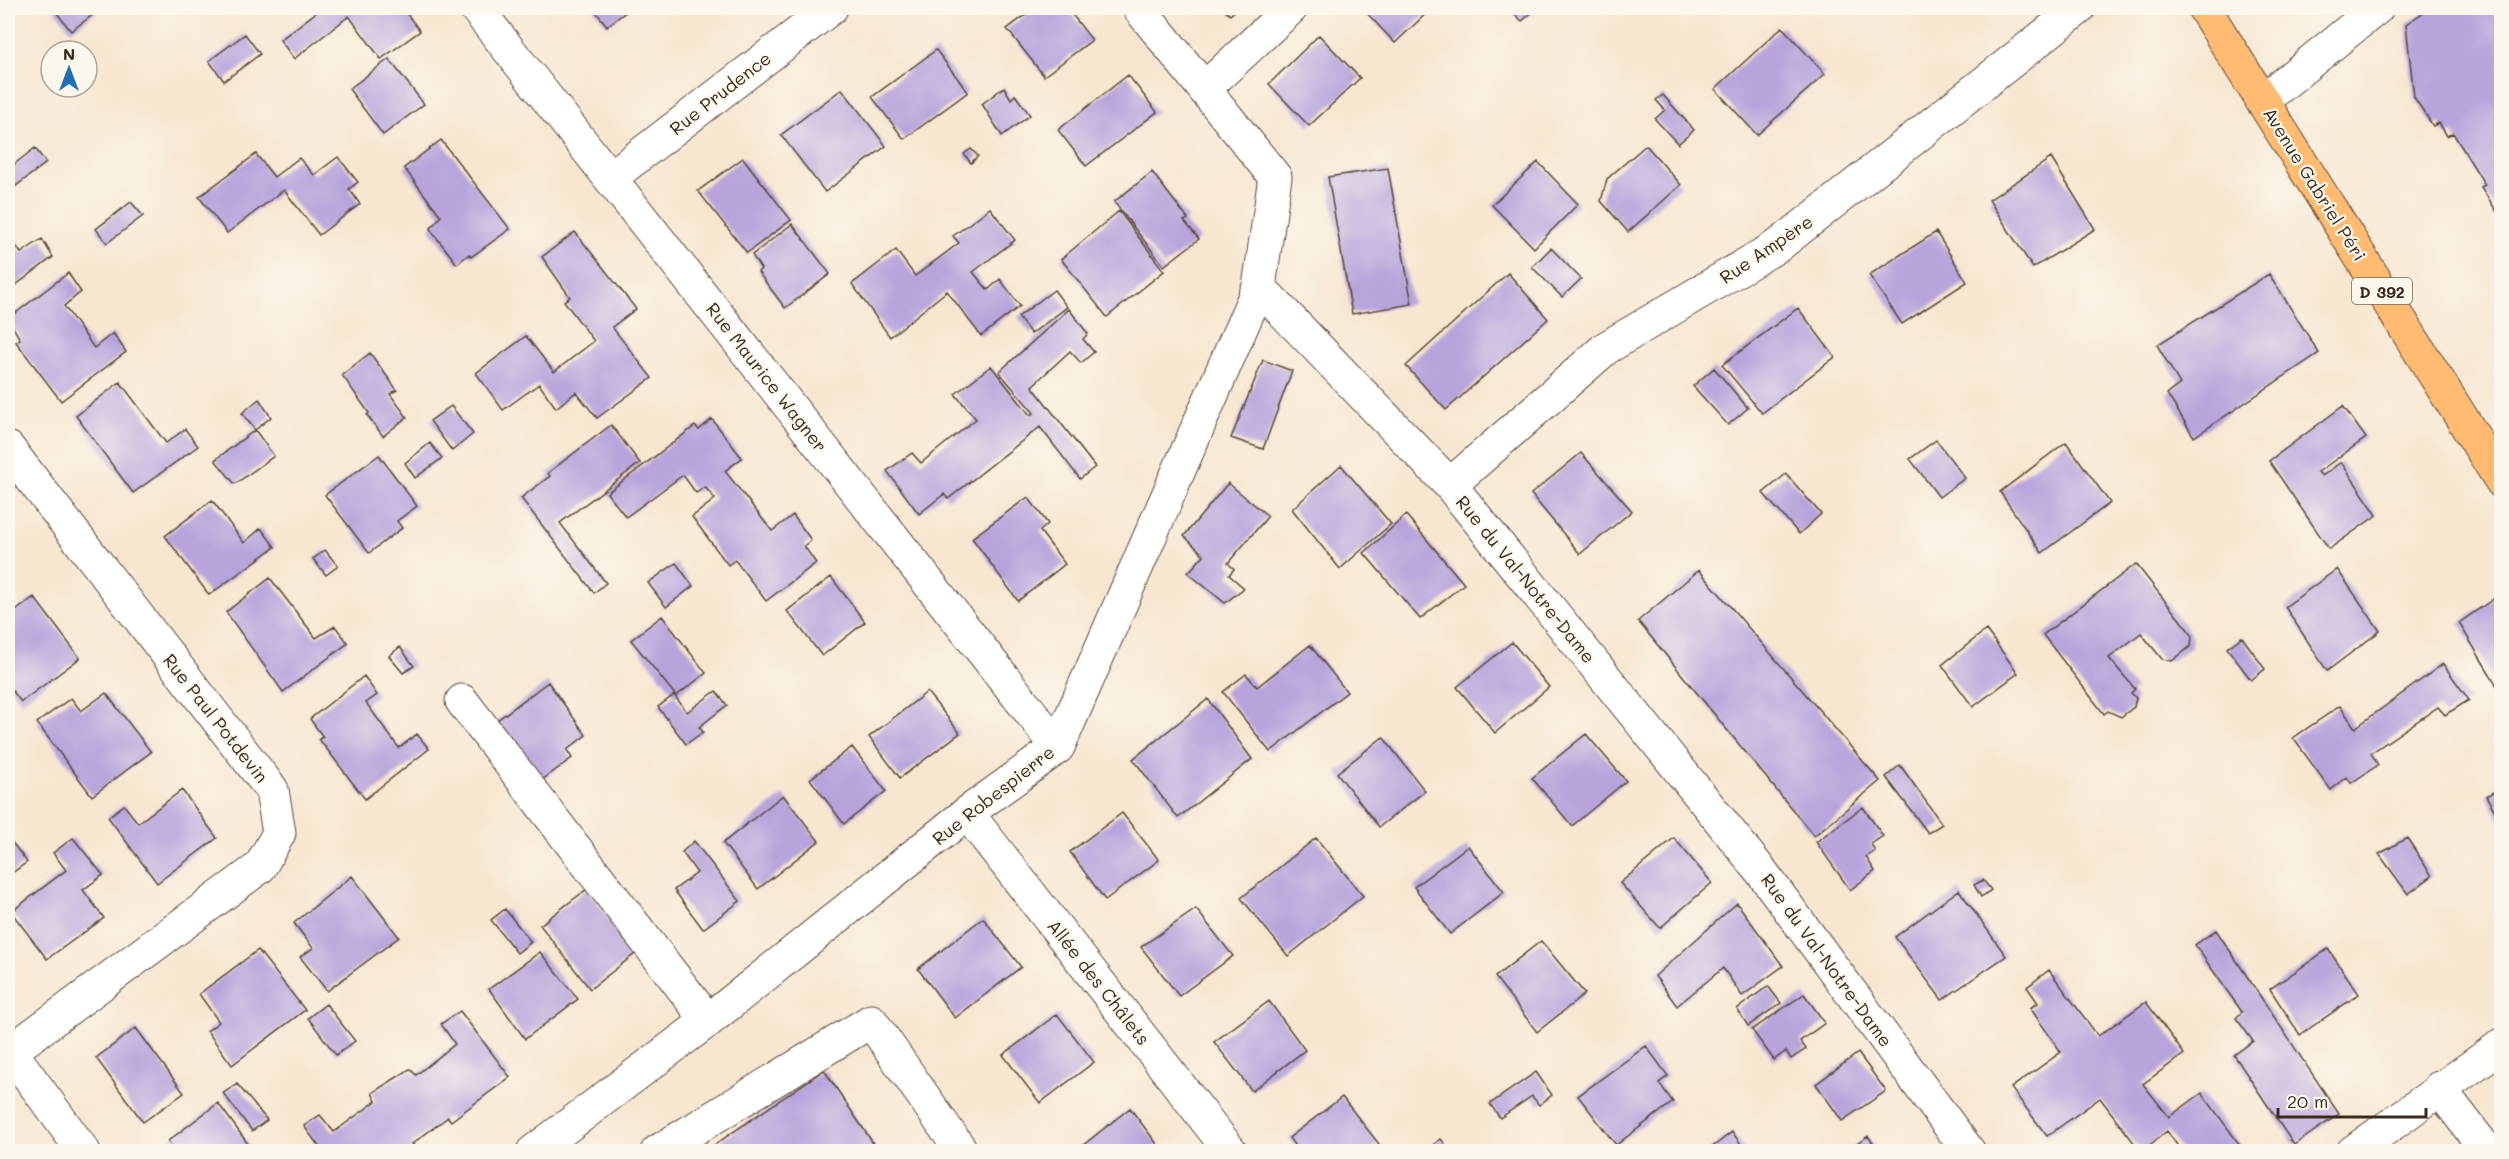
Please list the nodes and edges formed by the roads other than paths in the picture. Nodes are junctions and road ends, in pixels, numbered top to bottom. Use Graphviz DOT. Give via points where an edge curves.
graph roads {
  1 [pos="476,8"];
  2 [pos="831,8"];
  3 [pos="1139,8"];
  4 [pos="1291,8"];
  5 [pos="2079,8"];
  6 [pos="2204,8"];
  7 [pos="2377,8"];
  8 [pos="1204,89"];
  9 [pos="2262,101"];
  10 [pos="610,178"];
  11 [pos="1259,287"];
  12 [pos="8,448"];
  13 [pos="2502,482"];
  14 [pos="1450,485"];
  15 [pos="462,701"];
  16 [pos="1058,747"];
  17 [pos="967,813"];
  18 [pos="708,1021"];
  19 [pos="2502,1045"];
  20 [pos="9,1049"];
  21 [pos="2439,1088"];
  22 [pos="84,1152"];
  23 [pos="533,1152"];
  24 [pos="657,1152"];
  25 [pos="962,1152"];
  26 [pos="1231,1152"];
  27 [pos="1969,1152"];
  28 [pos="2353,1152"];
  29 [pos="2488,1152"];
  1 -- 10 [label="street, Rue Maurice Wagner"];
  2 -- 10 [label="street, Rue Prudence"];
  3 -- 8 [label="street"];
  4 -- 8 [label="street"];
  5 -- 14 [label="street, Rue Ampère" via="1779,245 1606,348"];
  6 -- 9 [label="main road, Avenue Gabriel Péri / D 392"];
  7 -- 9 [label="street"];
  8 -- 11 [label="street" via="1275,177"];
  9 -- 13 [label="main road, Avenue Gabriel Péri / D 392"];
  10 -- 16 [label="street, Rue Maurice Wagner"];
  11 -- 14 [label="street, Rue du Val-Notre-Dame"];
  11 -- 16 [label="street, Rue Robespierre"];
  12 -- 20 [label="street, Rue Paul Potdevin" via="272,790 279,833 260,867"];
  14 -- 27 [label="street, Rue du Val-Notre-Dame" via="1761,871"];
  15 -- 18 [label="street"];
  16 -- 17 [label="street, Rue Robespierre"];
  17 -- 18 [label="street, Rue Robespierre"];
  17 -- 26 [label="street, Allée des Châlets"];
  18 -- 23 [label="street, Rue Robespierre"];
  19 -- 21 [label="street"];
  20 -- 22 [label="street"];
  21 -- 28 [label="street"];
  21 -- 29 [label="street"];
  24 -- 25 [label="street" via="871,1021"];
}
